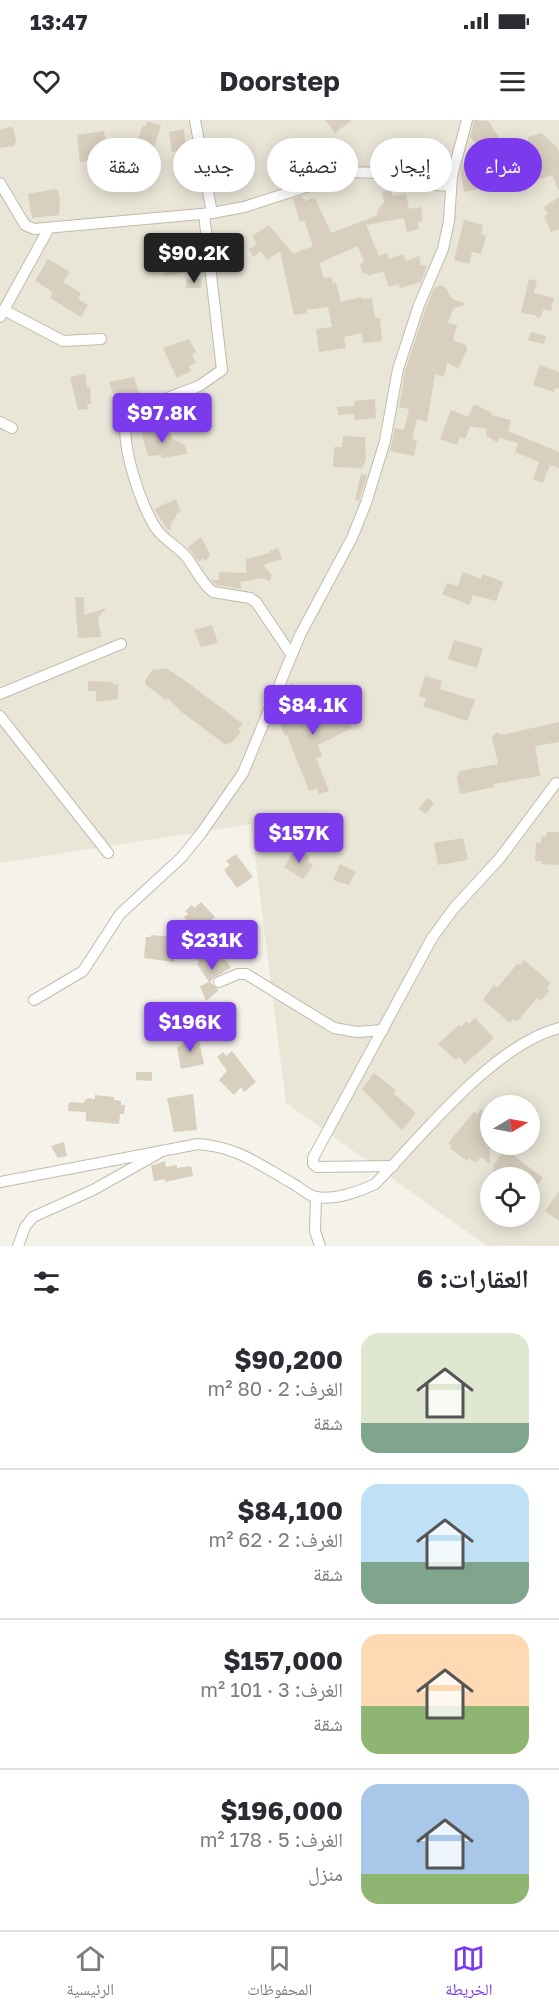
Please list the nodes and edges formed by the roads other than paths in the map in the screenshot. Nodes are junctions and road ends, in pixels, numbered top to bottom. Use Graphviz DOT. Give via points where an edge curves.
graph roads {
  1 [pos="195,120"];
  2 [pos="467,120"];
  3 [pos="370,173"];
  4 [pos="452,176"];
  5 [pos="0,183"];
  6 [pos="450,192"];
  7 [pos="208,213"];
  8 [pos="49,228"];
  9 [pos="2,313"];
  10 [pos="101,339"];
  11 [pos="0,422"];
  12 [pos="12,428"];
  13 [pos="121,644"];
  14 [pos="291,654"];
  15 [pos="0,694"];
  16 [pos="0,716"];
  17 [pos="558,781"];
  18 [pos="108,853"];
  19 [pos="219,982"];
  20 [pos="34,1000"];
  21 [pos="559,1028"];
  22 [pos="383,1030"];
  23 [pos="167,1148"];
  24 [pos="393,1166"];
  25 [pos="0,1182"];
  26 [pos="316,1197"];
  27 [pos="18,1246"];
  28 [pos="320,1246"];
  1 -- 7 [label="street"];
  2 -- 4 [label="street"];
  3 -- 7 [label="street" via="353,172 244,207"];
  5 -- 8 [label="street" via="25,225"];
  6 -- 14 [label="street" via="443,249 401,360 385,441 366,503 352,538"];
  7 -- 8 [label="street"];
  7 -- 14 [label="street" via="222,370 199,386 128,413 129,452 145,506 160,533 183,552 213,592 256,602"];
  8 -- 9 [label="street"];
  9 -- 10 [label="street" via="63,341"];
  11 -- 12 [label="street"];
  13 -- 15 [label="street"];
  14 -- 20 [label="street" via="243,773 202,832 181,858 120,914 83,971"];
  16 -- 18 [label="street"];
  17 -- 22 [label="street" via="500,858 443,922"];
  19 -- 22 [label="street" via="246,974 334,1028 357,1032"];
  21 -- 24 [label="street" via="511,1049"];
  22 -- 24 [label="street" via="313,1164"];
  23 -- 25 [label="street"];
  23 -- 26 [label="street" via="223,1146 241,1152"];
  23 -- 27 [label="street" via="93,1191 33,1217"];
  24 -- 26 [label="street" via="375,1184 362,1190"];
  26 -- 28 [label="street" via="315,1231"];
}
